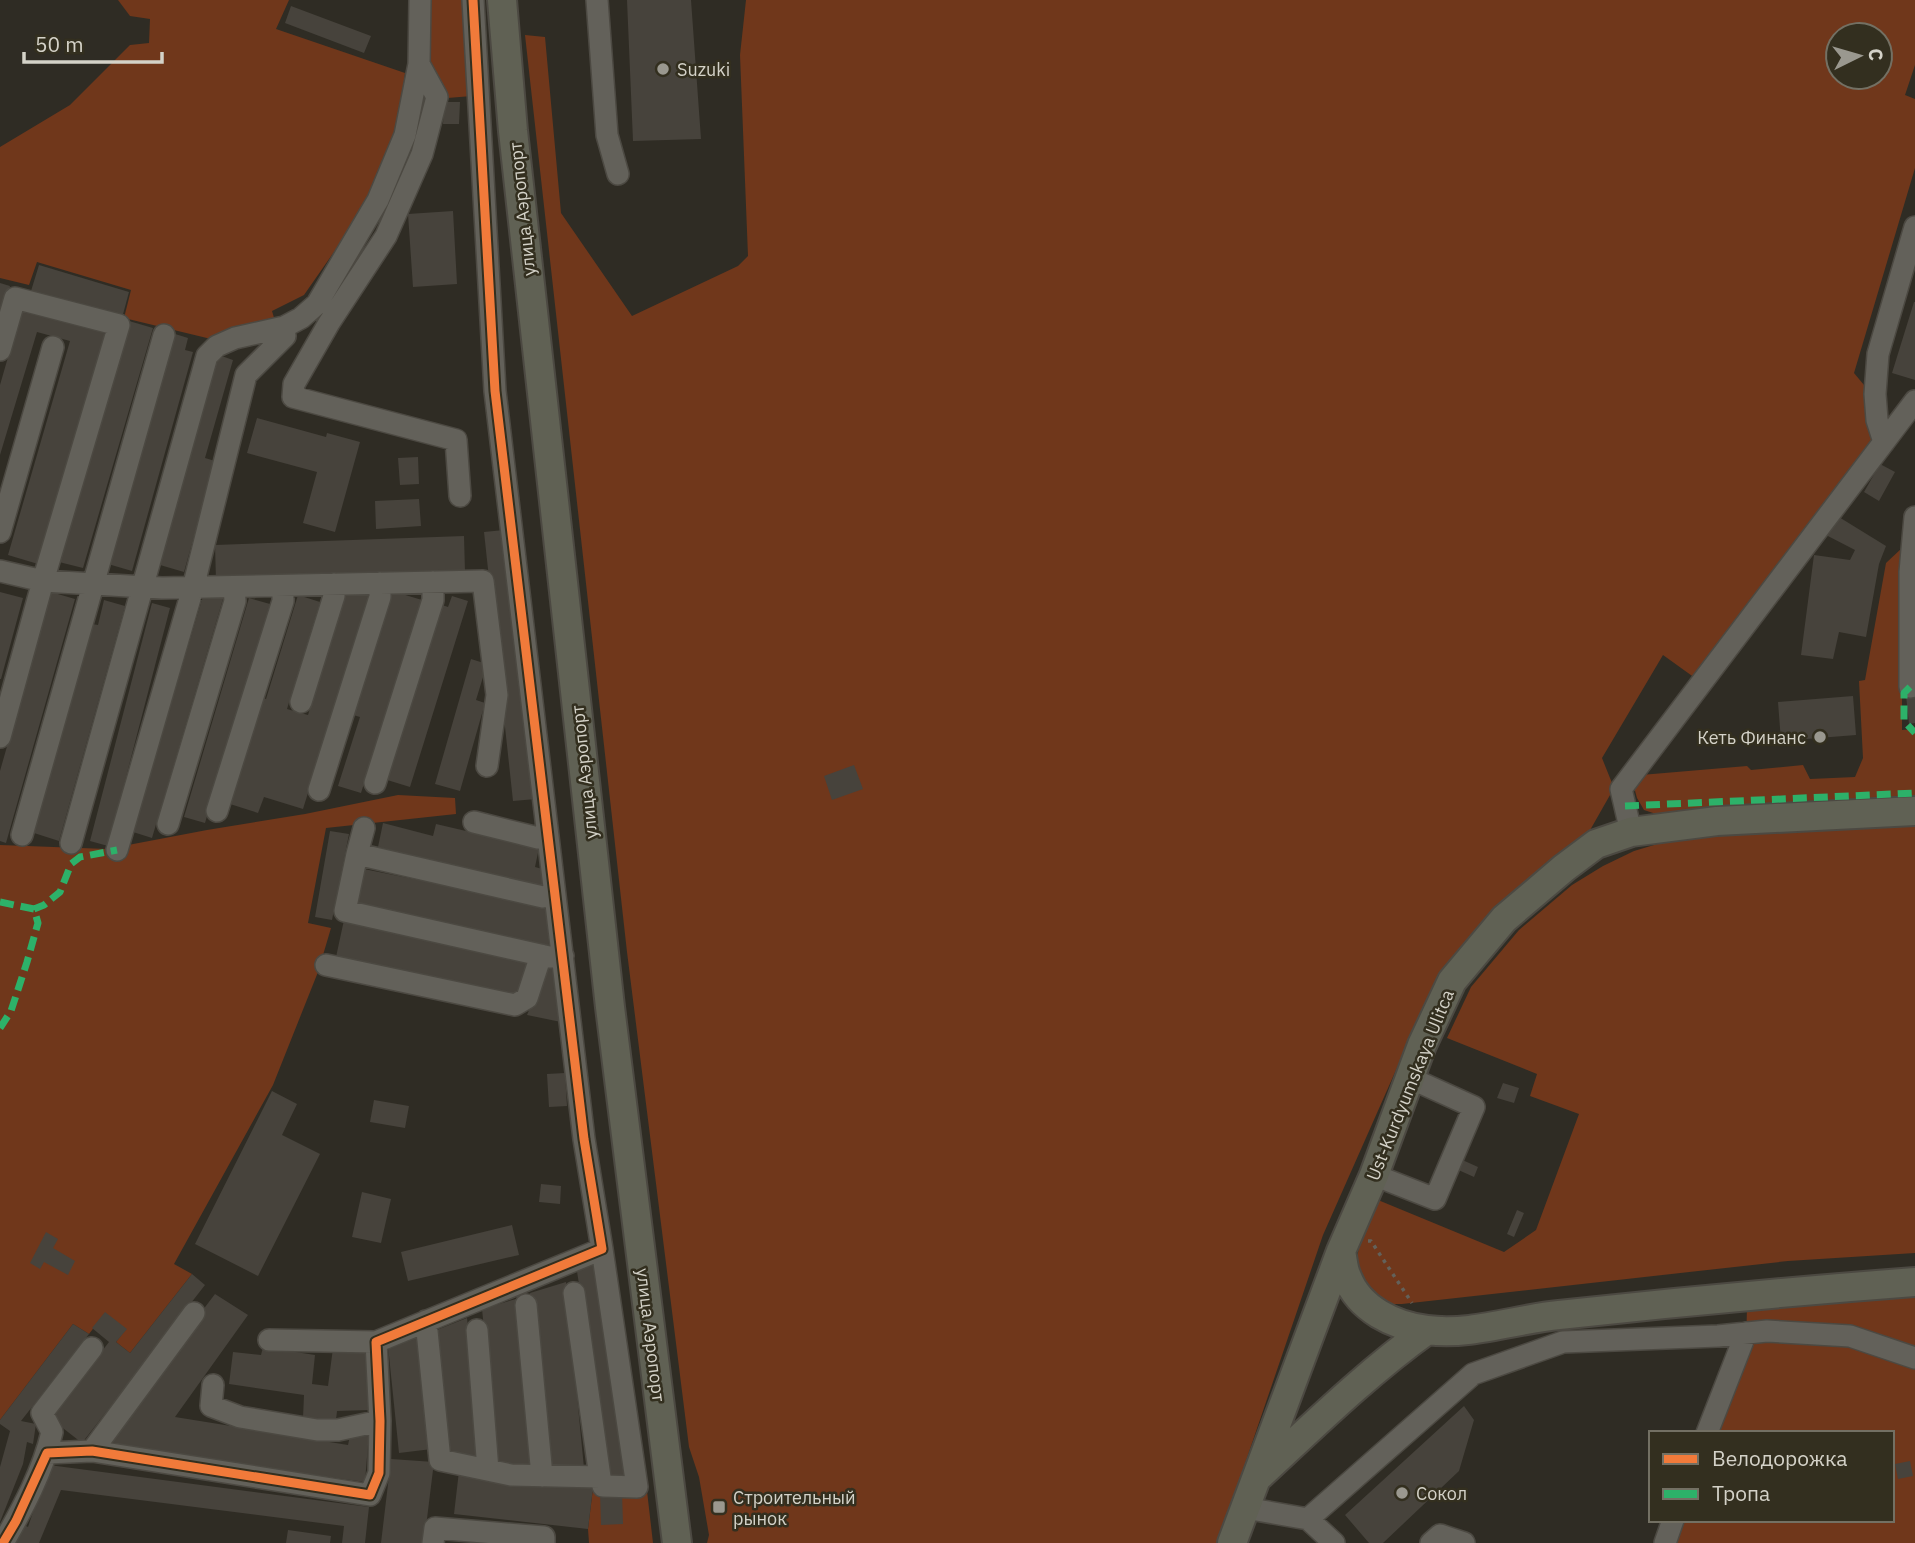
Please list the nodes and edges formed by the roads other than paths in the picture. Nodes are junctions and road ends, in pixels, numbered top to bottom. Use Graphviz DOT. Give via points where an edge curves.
graph roads {
  1 [pos="420,0"];
  2 [pos="473,0"];
  3 [pos="502,0"];
  4 [pos="597,0"];
  5 [pos="419,64"];
  6 [pos="618,174"];
  7 [pos="1915,227"];
  8 [pos="284,327"];
  9 [pos="164,335"];
  10 [pos="52,347"];
  11 [pos="0,350"];
  12 [pos="1915,402"];
  13 [pos="1884,442"];
  14 [pos="460,496"];
  15 [pos="1915,516"];
  16 [pos="0,532"];
  17 [pos="0,571"];
  18 [pos="1912,576"];
  19 [pos="43,581"];
  20 [pos="433,582"];
  21 [pos="93,583"];
  22 [pos="380,583"];
  23 [pos="334,584"];
  24 [pos="144,586"];
  25 [pos="283,586"];
  26 [pos="234,587"];
  27 [pos="194,588"];
  28 [pos="1915,686"];
  29 [pos="301,702"];
  30 [pos="0,737"];
  31 [pos="487,766"];
  32 [pos="375,783"];
  33 [pos="319,790"];
  34 [pos="217,811"];
  35 [pos="1915,811"];
  36 [pos="474,822"];
  37 [pos="168,824"];
  38 [pos="364,828"];
  39 [pos="1631,832"];
  40 [pos="22,835"];
  41 [pos="548,836"];
  42 [pos="71,843"];
  43 [pos="117,850"];
  44 [pos="357,854"];
  45 [pos="555,895"];
  46 [pos="552,956"];
  47 [pos="326,965"];
  48 [pos="1410,1078"];
  49 [pos="1374,1175"];
  50 [pos="1350,1245"];
  51 [pos="602,1249"];
  52 [pos="1915,1282"];
  53 [pos="574,1293"];
  54 [pos="526,1304"];
  55 [pos="194,1313"];
  56 [pos="426,1321"];
  57 [pos="477,1329"];
  58 [pos="1427,1330"];
  59 [pos="1746,1334"];
  60 [pos="270,1339"];
  61 [pos="376,1342"];
  62 [pos="92,1349"];
  63 [pos="1915,1358"];
  64 [pos="213,1385"];
  65 [pos="380,1421"];
  66 [pos="1708,1431"];
  67 [pos="92,1451"];
  68 [pos="47,1453"];
  69 [pos="488,1470"];
  70 [pos="542,1476"];
  71 [pos="600,1477"];
  72 [pos="1255,1480"];
  73 [pos="1245,1508"];
  74 [pos="1308,1519"];
  75 [pos="1672,1522"];
  76 [pos="3,1543"];
  77 [pos="433,1543"];
  78 [pos="544,1543"];
  79 [pos="677,1543"];
  80 [pos="1233,1543"];
  81 [pos="1334,1543"];
  82 [pos="1431,1543"];
  83 [pos="1464,1543"];
  84 [pos="1665,1543"];
  1 -- 5 [label="street"];
  2 -- 41 [label="street" via="495,391"];
  3 -- 79 [label="main road, улица Аэропорт" via="608,993"];
  4 -- 6 [label="street" via="607,135"];
  5 -- 8 [label="street" via="405,135 378,200 317,304"];
  5 -- 14 [label="street" via="436,97 422,154 386,236 329,323 294,384 293,397 456,440"];
  7 -- 13 [label="street" via="1878,354 1875,394"];
  8 -- 24 [label="street" via="235,338 207,356"];
  8 -- 27 [label="street" via="285,336 246,375"];
  9 -- 21 [label="street"];
  10 -- 16 [label="street"];
  11 -- 19 [label="street" via="15,298 119,326"];
  12 -- 13 [label="street"];
  13 -- 39 [label="street" via="1621,789"];
  15 -- 18 [label="street"];
  17 -- 19 [label="street"];
  18 -- 28 [label="street" via="1910,687"];
  19 -- 21 [label="street"];
  19 -- 30 [label="street"];
  20 -- 22 [label="street"];
  20 -- 31 [label="street" via="484,581 497,695"];
  20 -- 32 [label="street" via="433,600"];
  21 -- 24 [label="street"];
  21 -- 40 [label="street"];
  22 -- 23 [label="street"];
  22 -- 33 [label="street" via="380,597"];
  23 -- 25 [label="street"];
  23 -- 29 [label="street"];
  24 -- 27 [label="street"];
  24 -- 42 [label="street"];
  25 -- 26 [label="street"];
  25 -- 34 [label="street" via="283,601"];
  26 -- 27 [label="street"];
  26 -- 37 [label="street" via="235,601"];
  27 -- 43 [label="street"];
  35 -- 39 [label="main road, Ust-Kurdyumskaya Ulitca" via="1717,821"];
  36 -- 41 [label="street" via="538,838"];
  38 -- 44 [label="street"];
  39 -- 48 [label="main road, Ust-Kurdyumskaya Ulitca" via="1596,844 1504,919 1452,981"];
  41 -- 45 [label="street"];
  44 -- 45 [label="street" via="543,897"];
  44 -- 46 [label="street" via="345,911"];
  45 -- 46 [label="street"];
  46 -- 47 [label="street" via="527,998 515,1005"];
  46 -- 51 [label="street"];
  48 -- 49 [label="main road, Ust-Kurdyumskaya Ulitca"];
  48 -- 49 [label="street" via="1474,1107 1435,1199"];
  49 -- 50 [label="main road, Ust-Kurdyumskaya Ulitca"];
  50 -- 58 [label="main road" via="1346,1277 1360,1301 1378,1314"];
  50 -- 72 [label="main road, Ust-Kurdyumskaya Ulitca"];
  51 -- 56 [label="street"];
  51 -- 71 [label="street" via="637,1487 603,1486"];
  52 -- 58 [label="main road" via="1535,1317 1464,1330"];
  53 -- 71 [label="street"];
  54 -- 70 [label="street"];
  55 -- 67 [label="street"];
  56 -- 61 [label="street"];
  56 -- 69 [label="street" via="440,1461"];
  57 -- 69 [label="street"];
  58 -- 72 [label="main road, Ust-Kurdyumskaya Ulitca"];
  59 -- 63 [label="street" via="1850,1336"];
  59 -- 66 [label="street"];
  59 -- 74 [label="street" via="1563,1342 1473,1374"];
  60 -- 61 [label="street"];
  61 -- 65 [label="street"];
  62 -- 68 [label="street" via="42,1413 52,1432"];
  64 -- 65 [label="street" via="211,1406 240,1417 327,1430"];
  65 -- 67 [label="street" via="379,1473 370,1495"];
  67 -- 68 [label="street"];
  68 -- 76 [label="street"];
  69 -- 70 [label="street"];
  70 -- 71 [label="street"];
  72 -- 73 [label="main road, Ust-Kurdyumskaya Ulitca"];
  73 -- 74 [label="street"];
  73 -- 80 [label="main road, Ust-Kurdyumskaya Ulitca"];
  74 -- 81 [label="street"];
  75 -- 84 [label="street"];
  77 -- 78 [label="street" via="435,1528 544,1537"];
  82 -- 83 [label="street" via="1440,1535"];
}
